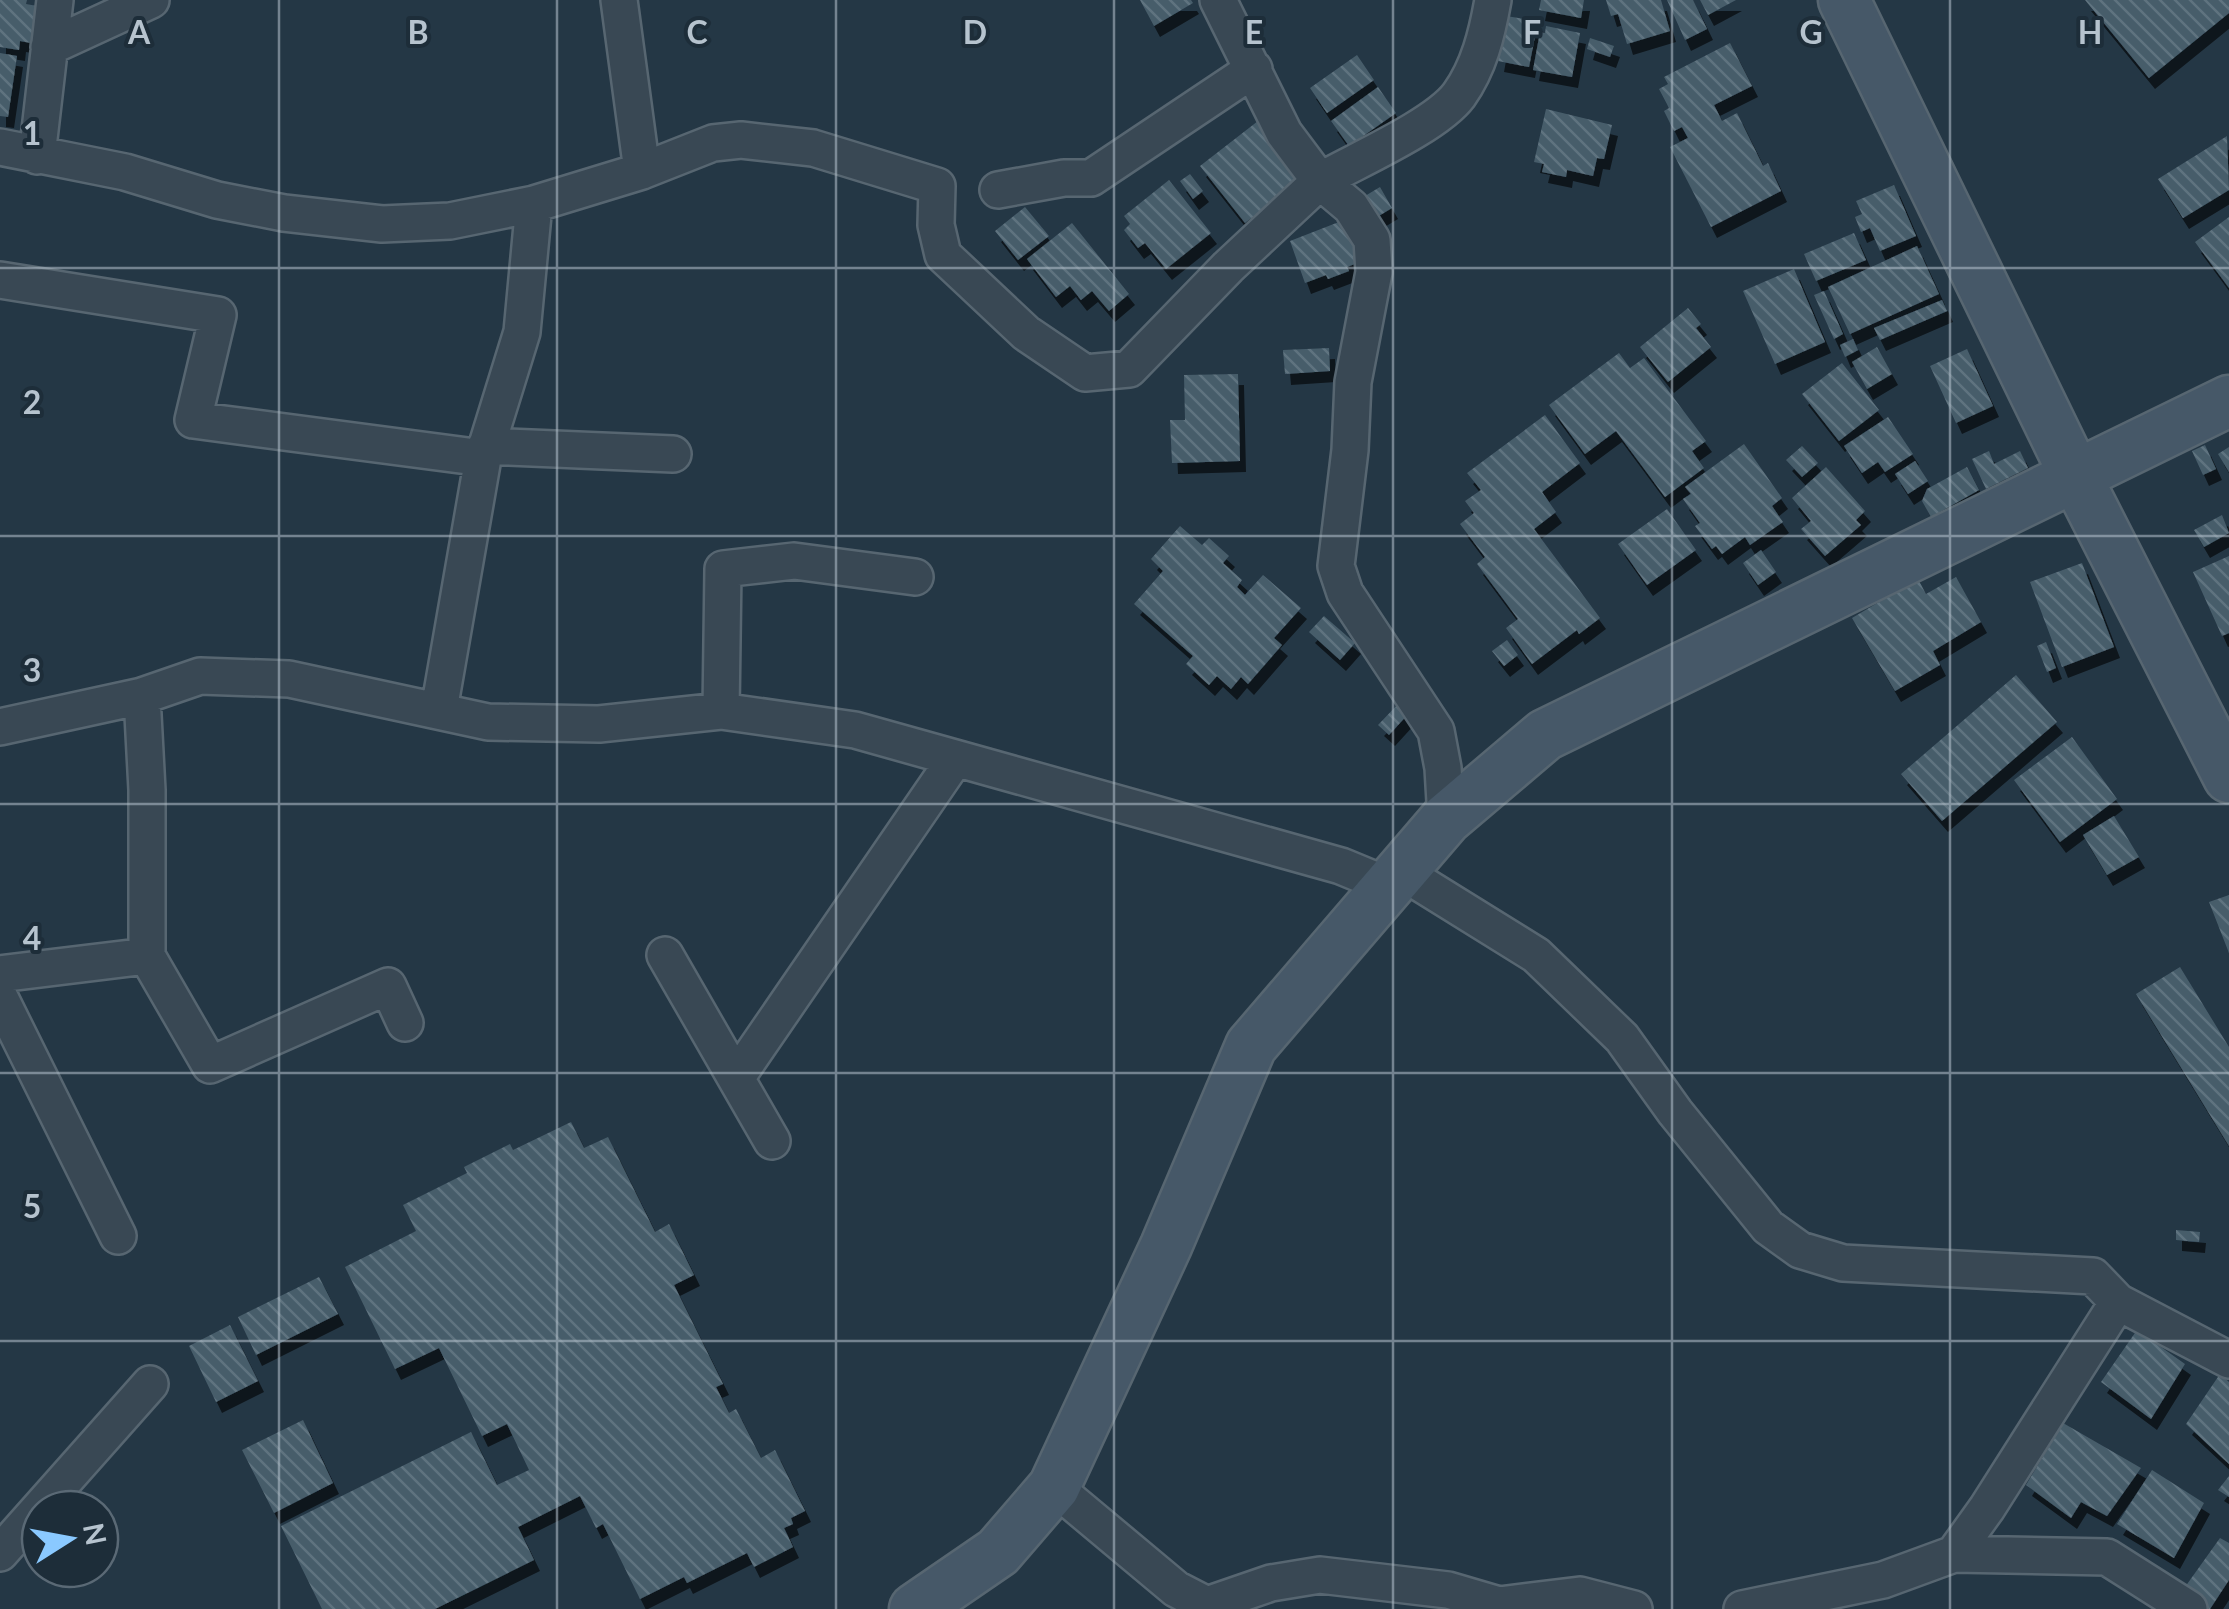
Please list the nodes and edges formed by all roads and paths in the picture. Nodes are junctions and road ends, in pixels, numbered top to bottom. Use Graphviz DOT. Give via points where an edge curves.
graph roads {
  1 [pos="54,0"];
  2 [pos="151,0"];
  3 [pos="619,0"];
  4 [pos="1218,0"];
  5 [pos="1494,0"];
  6 [pos="1844,0"];
  7 [pos="49,47"];
  8 [pos="1254,69"];
  9 [pos="0,147"];
  10 [pos="37,156"];
  11 [pos="642,172"];
  12 [pos="1320,181"];
  13 [pos="998,190"];
  14 [pos="534,204"];
  15 [pos="0,280"];
  16 [pos="2229,401"];
  17 [pos="484,452"];
  18 [pos="673,454"];
  19 [pos="2075,474"];
  20 [pos="915,577"];
  21 [pos="142,696"];
  22 [pos="439,710"];
  23 [pos="721,710"];
  24 [pos="0,727"];
  25 [pos="954,759"];
  26 [pos="2229,778"];
  27 [pos="1446,819"];
  28 [pos="1393,877"];
  29 [pos="665,954"];
  30 [pos="147,956"];
  31 [pos="0,974"];
  32 [pos="0,998"];
  33 [pos="405,1022"];
  34 [pos="736,1078"];
  35 [pos="772,1141"];
  36 [pos="118,1236"];
  37 [pos="2118,1302"];
  38 [pos="2229,1360"];
  39 [pos="150,1384"];
  40 [pos="1054,1487"];
  41 [pos="0,1553"];
  42 [pos="1954,1554"];
  43 [pos="1208,1607"];
  44 [pos="1500,1607"];
  45 [pos="915,1609"];
  46 [pos="1634,1609"];
  47 [pos="1742,1609"];
  48 [pos="2189,1609"];
  1 -- 7 [label="street"];
  2 -- 7 [label="street"];
  3 -- 11 [label="street"];
  4 -- 8 [label="street"];
  5 -- 12 [label="street" via="1478,63 1456,98 1428,121"];
  6 -- 19 [label="street"];
  7 -- 10 [label="street"];
  8 -- 12 [label="street" via="1284,133"];
  8 -- 13 [label="street" via="1091,178"];
  9 -- 10 [label="street"];
  10 -- 14 [label="street" via="125,172 218,200 382,224 450,221"];
  11 -- 12 [label="street" via="713,143 741,140 813,148 937,186 942,255 1026,333 1086,373 1129,369"];
  11 -- 14 [label="street"];
  12 -- 27 [label="street" via="1351,207 1372,240 1374,272 1353,382 1336,566 1345,594 1436,731"];
  14 -- 17 [label="street" via="522,332"];
  15 -- 17 [label="street" via="218,315 193,420"];
  16 -- 19 [label="street"];
  17 -- 18 [label="street"];
  17 -- 22 [label="street"];
  19 -- 26 [label="street"];
  19 -- 27 [label="street" via="1545,735"];
  20 -- 23 [label="street" via="794,561 723,569"];
  21 -- 22 [label="street" via="200,676 289,679"];
  21 -- 24 [label="street"];
  21 -- 30 [label="street"];
  22 -- 23 [label="street" via="488,722 599,724"];
  23 -- 25 [label="street" via="855,730"];
  25 -- 28 [label="street"];
  25 -- 34 [label="street"];
  27 -- 28 [label="street"];
  28 -- 37 [label="street" via="1536,955 1622,1038 1768,1227 1800,1250 1843,1263 2093,1276"];
  28 -- 40 [label="street" via="1251,1046"];
  29 -- 34 [label="street"];
  30 -- 31 [label="street"];
  30 -- 33 [label="street" via="210,1065 388,986"];
  32 -- 36 [label="street"];
  34 -- 35 [label="street"];
  37 -- 38 [label="street"];
  37 -- 42 [label="street"];
  39 -- 41 [label="street"];
  40 -- 43 [label="street"];
  40 -- 45 [label="street" via="998,1552"];
  42 -- 47 [label="street" via="1883,1580"];
  42 -- 48 [label="street" via="2107,1557"];
  43 -- 44 [label="street" via="1272,1583 1320,1575 1448,1590"];
  44 -- 46 [label="street" via="1580,1595"];
}
